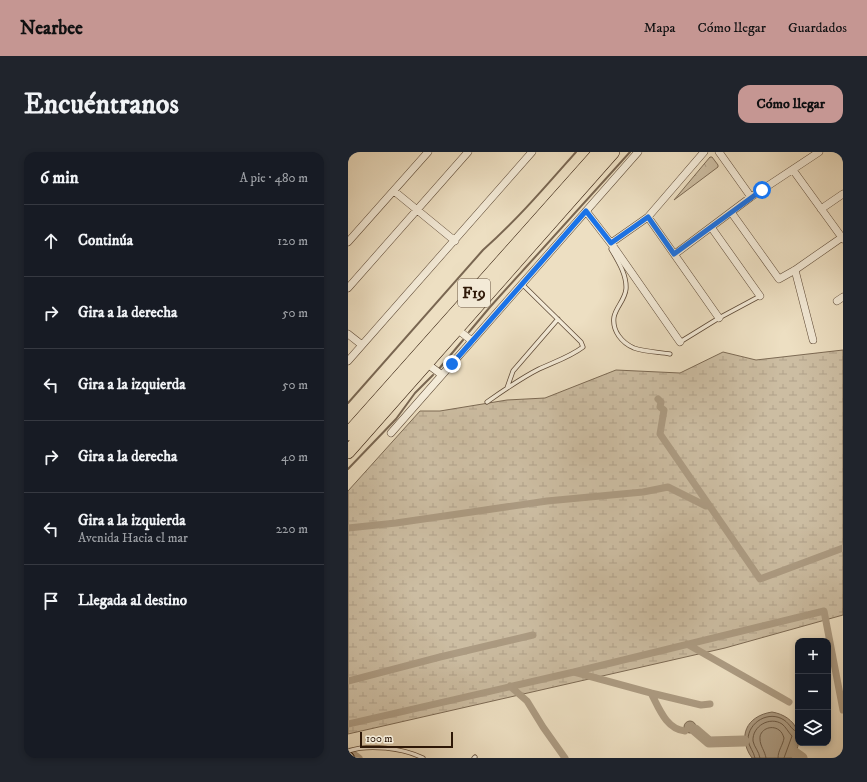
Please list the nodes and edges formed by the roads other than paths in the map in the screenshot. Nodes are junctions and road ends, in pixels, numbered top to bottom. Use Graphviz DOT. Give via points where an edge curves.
graph roads {
  1 [pos="428,152"];
  2 [pos="468,152"];
  3 [pos="532,152"];
  4 [pos="600,152"];
  5 [pos="613,152"];
  6 [pos="638,152"];
  7 [pos="704,152"];
  8 [pos="719,152"];
  9 [pos="819,152"];
  10 [pos="793,170"];
  11 [pos="394,191"];
  12 [pos="843,194"];
  13 [pos="751,197"];
  14 [pos="821,209"];
  15 [pos="417,210"];
  16 [pos="586,211"];
  17 [pos="731,212"];
  18 [pos="648,217"];
  19 [pos="711,227"];
  20 [pos="842,238"];
  21 [pos="455,241"];
  22 [pos="348,242"];
  23 [pos="612,244"];
  24 [pos="674,254"];
  25 [pos="795,270"];
  26 [pos="522,284"];
  27 [pos="348,288"];
  28 [pos="760,296"];
  29 [pos="719,318"];
  30 [pos="558,319"];
  31 [pos="457,329"];
  32 [pos="348,334"];
  33 [pos="813,340"];
  34 [pos="472,341"];
  35 [pos="680,342"];
  36 [pos="362,345"];
  37 [pos="670,354"];
  38 [pos="348,361"];
  39 [pos="426,363"];
  40 [pos="442,375"];
  41 [pos="507,388"];
  42 [pos="487,402"];
  43 [pos="391,433"];
  44 [pos="348,434"];
  45 [pos="348,452"];
  46 [pos="348,751"];
  47 [pos="423,758"];
  1 -- 11 [label="street"];
  2 -- 15 [label="street"];
  3 -- 21 [label="street"];
  4 -- 44 [label="highway, F19"];
  5 -- 31 [label="highway, F19"];
  6 -- 16 [label="street"];
  7 -- 18 [label="street"];
  8 -- 13 [label="street"];
  9 -- 10 [label="street"];
  10 -- 13 [label="street"];
  10 -- 14 [label="street"];
  11 -- 15 [label="street"];
  11 -- 22 [label="street"];
  12 -- 14 [label="street"];
  13 -- 17 [label="street"];
  14 -- 20 [label="street"];
  15 -- 21 [label="street"];
  15 -- 27 [label="street"];
  16 -- 23 [label="street"];
  16 -- 26 [label="street"];
  17 -- 19 [label="street"];
  17 -- 25 [label="street" via="779,279"];
  18 -- 23 [label="street"];
  18 -- 24 [label="street"];
  19 -- 24 [label="street"];
  19 -- 28 [label="street"];
  20 -- 25 [label="street"];
  21 -- 36 [label="street"];
  23 -- 35 [label="street"];
  23 -- 37 [label="lane" via="611,250 621,268 626,288 614,316 614,328 623,341 634,348"];
  24 -- 29 [label="street"];
  25 -- 33 [label="street"];
  26 -- 30 [label="lane"];
  26 -- 34 [label="street"];
  28 -- 29 [label="lane"];
  29 -- 35 [label="lane"];
  30 -- 41 [label="lane" via="513,371"];
  30 -- 41 [label="lane" via="583,347"];
  31 -- 34 [label="street"];
  31 -- 39 [label="highway, F19"];
  32 -- 36 [label="street"];
  34 -- 40 [label="street"];
  36 -- 38 [label="street"];
  39 -- 40 [label="street"];
  39 -- 45 [label="highway, F19"];
  40 -- 43 [label="street"];
  41 -- 42 [label="lane"];
  46 -- 47 [label="lane" via="385,748 401,750"];
}
